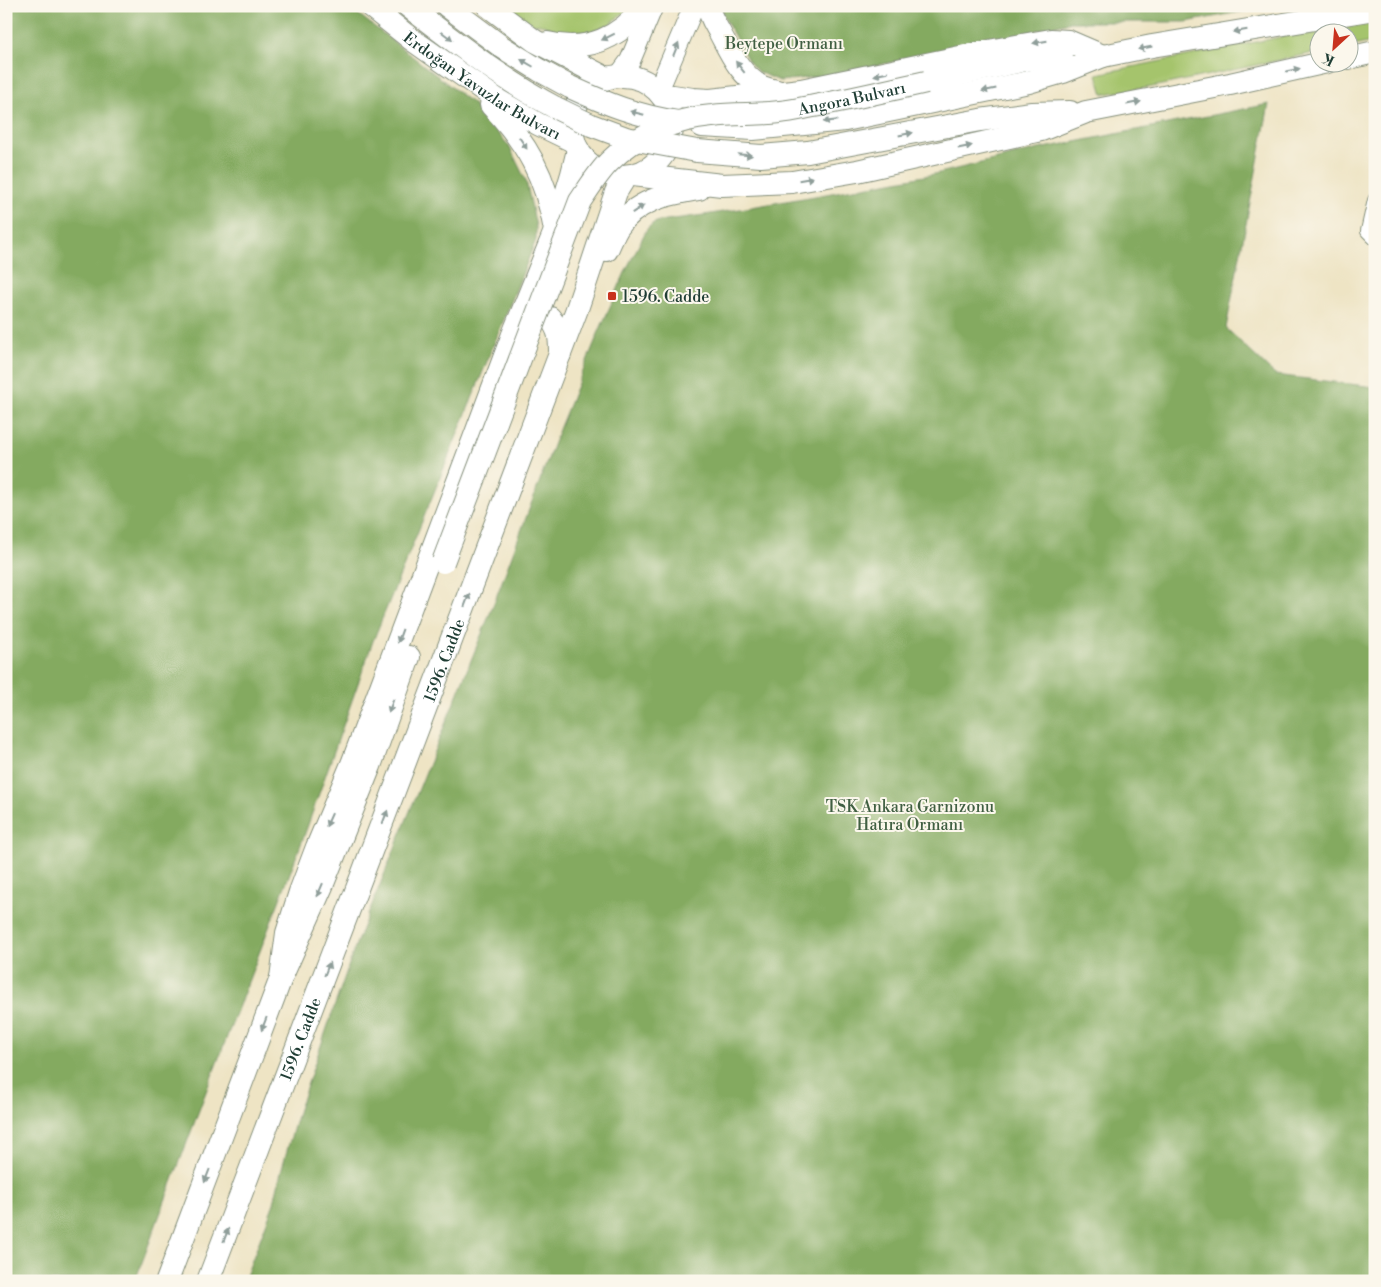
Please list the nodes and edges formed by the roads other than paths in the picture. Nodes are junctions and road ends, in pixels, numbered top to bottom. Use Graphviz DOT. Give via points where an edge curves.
graph roads {
  1 [pos="370,6"];
  2 [pos="408,6"];
  3 [pos="447,6"];
  4 [pos="488,6"];
  5 [pos="645,6"];
  6 [pos="653,6"];
  7 [pos="694,6"];
  8 [pos="708,6"];
  9 [pos="1375,9"];
  10 [pos="535,41"];
  11 [pos="1375,52"];
  12 [pos="1103,56"];
  13 [pos="1358,56"];
  14 [pos="1308,66"];
  15 [pos="612,77"];
  16 [pos="468,80"];
  17 [pos="781,92"];
  18 [pos="661,94"];
  19 [pos="710,100"];
  20 [pos="1086,112"];
  21 [pos="575,146"];
  22 [pos="610,161"];
  23 [pos="630,176"];
  24 [pos="713,184"];
  25 [pos="1375,200"];
  26 [pos="555,231"];
  27 [pos="1375,238"];
  28 [pos="577,309"];
  29 [pos="512,337"];
  30 [pos="560,355"];
  31 [pos="281,978"];
  32 [pos="167,1281"];
  33 [pos="208,1281"];
  1 -- 16 [label="main road, Erdoğan Yavuzlar Bulvarı"];
  2 -- 20 [label="main road, Erdoğan Yavuzlar Bulvarı, one-way, bridge" via="497,73 556,108 626,138 697,151 761,156 808,152 980,120 1032,113"];
  12 -- 3 [label="main road, Angora Bulvarı, one-way, bridge" via="1028,82 844,120 753,128 702,126 632,112 570,87 502,47"];
  4 -- 10 [label="main road"];
  5 -- 10 [label="main road, one-way" via="623,29 595,43 567,46"];
  6 -- 15 [label="main road, 1596. Cadde" via="630,61"];
  18 -- 7 [label="main road, one-way"];
  17 -- 8 [label="main road, one-way" via="763,87 741,69 710,16"];
  9 -- 12 [label="main road, Angora Bulvarı, one-way"];
  10 -- 15 [label="main road"];
  11 -- 13 [label="main road"];
  12 -- 17 [label="main road, Angora Bulvarı, one-way" via="1068,41 1051,40"];
  12 -- 22 [label="main road, Angora Bulvarı, bridge" via="1059,54 781,112 711,116 678,122 626,147"];
  20 -- 14 [label="main road, one-way"];
  15 -- 18 [label="main road" via="640,79"];
  15 -- 21 [label="main road, 1596. Cadde" via="594,84 576,106 572,119"];
  16 -- 21 [label="main road, Erdoğan Yavuzlar Bulvarı"];
  16 -- 26 [label="main road, one-way" via="512,128 530,154 548,199"];
  17 -- 19 [label="main road, Angora Bulvarı"];
  18 -- 19 [label="main road, Angora Bulvarı"];
  18 -- 23 [label="main road" via="670,110 671,138 657,162"];
  19 -- 24 [label="main road" via="697,106 692,113 686,128 684,158 690,169"];
  24 -- 20 [label="main road, one-way" via="792,182 857,170 1041,130"];
  21 -- 23 [label="main road" via="597,170 610,175"];
  21 -- 26 [label="main road, 1596. Cadde" via="572,174"];
  22 -- 31 [label="main road, 1596. Cadde, one-way, bridge" via="576,209 370,766"];
  23 -- 24 [label="main road"];
  23 -- 28 [label="main road, 1596. Cadde" via="616,192"];
  28 -- 24 [label="main road, one-way" via="628,215 650,201"];
  25 -- 27 [label="street" via="1368,231"];
  26 -- 29 [label="main road, 1596. Cadde"];
  28 -- 30 [label="main road, 1596. Cadde"];
  29 -- 30 [label="main road" via="538,317 550,318 560,338"];
  29 -- 31 [label="main road, 1596. Cadde, one-way" via="352,764 300,892 287,933"];
  33 -- 30 [label="main road, 1596. Cadde, one-way"];
  31 -- 32 [label="main road, 1596. Cadde, one-way"];
}
